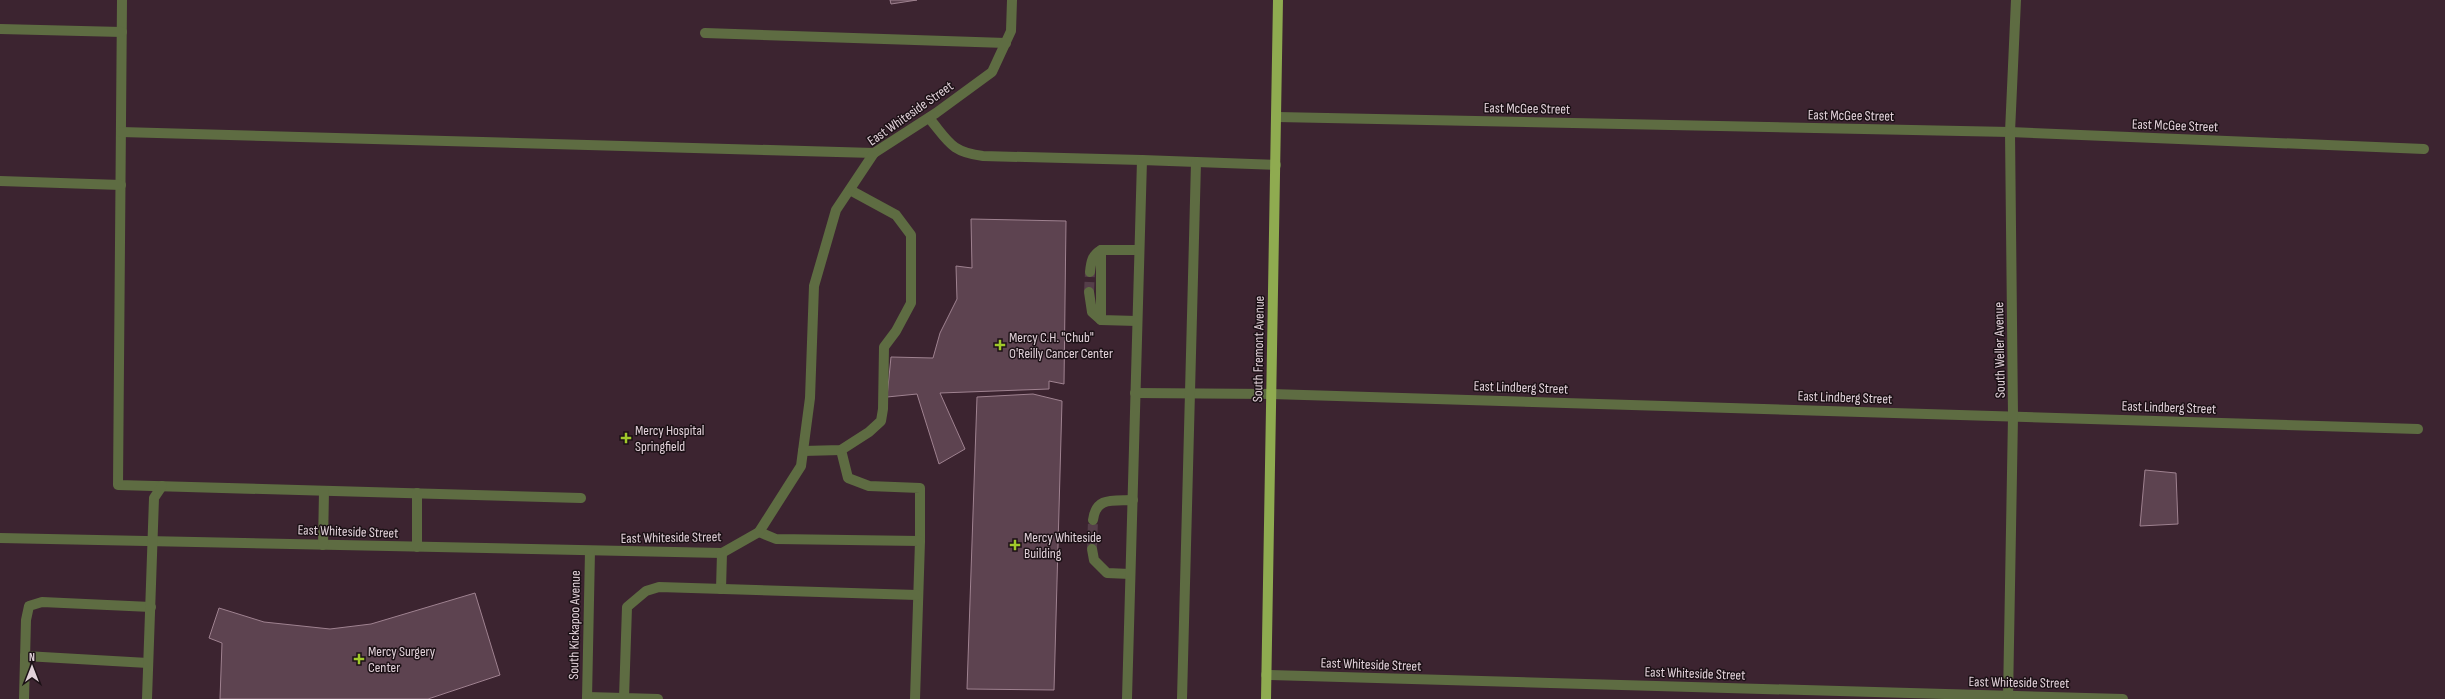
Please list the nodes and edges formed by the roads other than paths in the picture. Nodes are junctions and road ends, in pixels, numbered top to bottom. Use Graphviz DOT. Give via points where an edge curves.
graph roads {
  1 [pos="122,0"];
  2 [pos="1012,0"];
  3 [pos="1278,0"];
  4 [pos="2016,0"];
  5 [pos="0,29"];
  6 [pos="122,32"];
  7 [pos="705,33"];
  8 [pos="1006,43"];
  9 [pos="1277,117"];
  10 [pos="929,118"];
  11 [pos="121,132"];
  12 [pos="2010,132"];
  13 [pos="2424,149"];
  14 [pos="874,153"];
  15 [pos="1142,160"];
  16 [pos="1196,162"];
  17 [pos="1276,165"];
  18 [pos="0,181"];
  19 [pos="121,184"];
  20 [pos="850,190"];
  21 [pos="1101,250"];
  22 [pos="1139,250"];
  23 [pos="1090,272"];
  24 [pos="1089,292"];
  25 [pos="1100,320"];
  26 [pos="1137,321"];
  27 [pos="1135,393"];
  28 [pos="1190,394"];
  29 [pos="1271,394"];
  30 [pos="2013,416"];
  31 [pos="2418,429"];
  32 [pos="841,450"];
  33 [pos="803,451"];
  34 [pos="162,486"];
  35 [pos="324,491"];
  36 [pos="417,493"];
  37 [pos="581,498"];
  38 [pos="1133,500"];
  39 [pos="1093,520"];
  40 [pos="759,532"];
  41 [pos="0,538"];
  42 [pos="152,540"];
  43 [pos="920,540"];
  44 [pos="323,545"];
  45 [pos="416,547"];
  46 [pos="1092,549"];
  47 [pos="590,551"];
  48 [pos="722,553"];
  49 [pos="1130,574"];
  50 [pos="721,589"];
  51 [pos="918,595"];
  52 [pos="150,607"];
  53 [pos="25,656"];
  54 [pos="148,663"];
  55 [pos="1266,675"];
  56 [pos="587,698"];
  57 [pos="624,698"];
  58 [pos="2008,698"];
  59 [pos="24,699"];
  60 [pos="147,699"];
  61 [pos="658,699"];
  62 [pos="915,699"];
  63 [pos="1127,699"];
  64 [pos="1182,699"];
  65 [pos="1266,699"];
  66 [pos="2123,699"];
  1 -- 6 [label="street"];
  2 -- 8 [label="street, East Whiteside Street" via="1011,31"];
  3 -- 9 [label="main road, South Fremont Avenue"];
  4 -- 12 [label="street, South Weller Avenue"];
  5 -- 6 [label="street"];
  6 -- 11 [label="street"];
  7 -- 8 [label="street"];
  8 -- 10 [label="street, East Whiteside Street" via="992,72"];
  9 -- 12 [label="street, East McGee Street"];
  9 -- 17 [label="main road, South Fremont Avenue"];
  10 -- 14 [label="street, East Whiteside Street"];
  10 -- 15 [label="street" via="950,144 963,153"];
  11 -- 14 [label="street"];
  11 -- 19 [label="street"];
  12 -- 13 [label="street, East McGee Street"];
  12 -- 30 [label="street, South Weller Avenue"];
  14 -- 20 [label="street, East Whiteside Street"];
  15 -- 16 [label="street"];
  15 -- 22 [label="street"];
  16 -- 17 [label="street"];
  16 -- 28 [label="street"];
  17 -- 29 [label="main road, South Fremont Avenue"];
  18 -- 19 [label="street"];
  19 -- 34 [label="street" via="118,485"];
  20 -- 32 [label="street" via="896,215 911,235 911,303 884,347 881,421"];
  20 -- 33 [label="street, East Whiteside Street" via="836,210 814,286 810,398"];
  21 -- 22 [label="street"];
  21 -- 23 [label="street" via="1095,254"];
  21 -- 25 [label="street"];
  22 -- 26 [label="street"];
  24 -- 25 [label="street" via="1092,312"];
  25 -- 26 [label="street"];
  26 -- 27 [label="street"];
  27 -- 28 [label="street, East Lindberg Street"];
  27 -- 38 [label="street"];
  28 -- 29 [label="street, East Lindberg Street"];
  28 -- 64 [label="street"];
  29 -- 30 [label="street, East Lindberg Street"];
  29 -- 55 [label="main road, South Fremont Avenue"];
  30 -- 31 [label="street, East Lindberg Street"];
  30 -- 58 [label="street, South Weller Avenue"];
  32 -- 33 [label="street"];
  32 -- 43 [label="street" via="848,478 869,486 920,488"];
  33 -- 40 [label="street, East Whiteside Street" via="801,466"];
  34 -- 35 [label="street"];
  34 -- 42 [label="street" via="154,498"];
  35 -- 36 [label="street"];
  35 -- 44 [label="street"];
  36 -- 37 [label="street"];
  36 -- 45 [label="street"];
  38 -- 39 [label="street" via="1108,501 1099,505 1094,511"];
  38 -- 49 [label="street"];
  40 -- 43 [label="street" via="776,539"];
  40 -- 48 [label="street, East Whiteside Street"];
  41 -- 42 [label="street, East Whiteside Street"];
  42 -- 44 [label="street, East Whiteside Street"];
  42 -- 52 [label="street"];
  43 -- 51 [label="street"];
  44 -- 45 [label="street, East Whiteside Street"];
  45 -- 47 [label="street, East Whiteside Street"];
  46 -- 49 [label="street" via="1094,560 1107,573"];
  47 -- 48 [label="street, East Whiteside Street"];
  47 -- 56 [label="street, South Kickapoo Avenue"];
  48 -- 50 [label="street"];
  49 -- 63 [label="street"];
  50 -- 51 [label="street"];
  50 -- 57 [label="street" via="659,587 646,591 627,607"];
  51 -- 62 [label="street"];
  52 -- 53 [label="street" via="42,602 29,606"];
  52 -- 54 [label="street"];
  53 -- 54 [label="street"];
  53 -- 59 [label="street"];
  54 -- 60 [label="street"];
  55 -- 58 [label="street, East Whiteside Street"];
  55 -- 65 [label="main road, South Fremont Avenue"];
  56 -- 57 [label="street"];
  57 -- 61 [label="street"];
  58 -- 66 [label="street, East Whiteside Street"];
}
